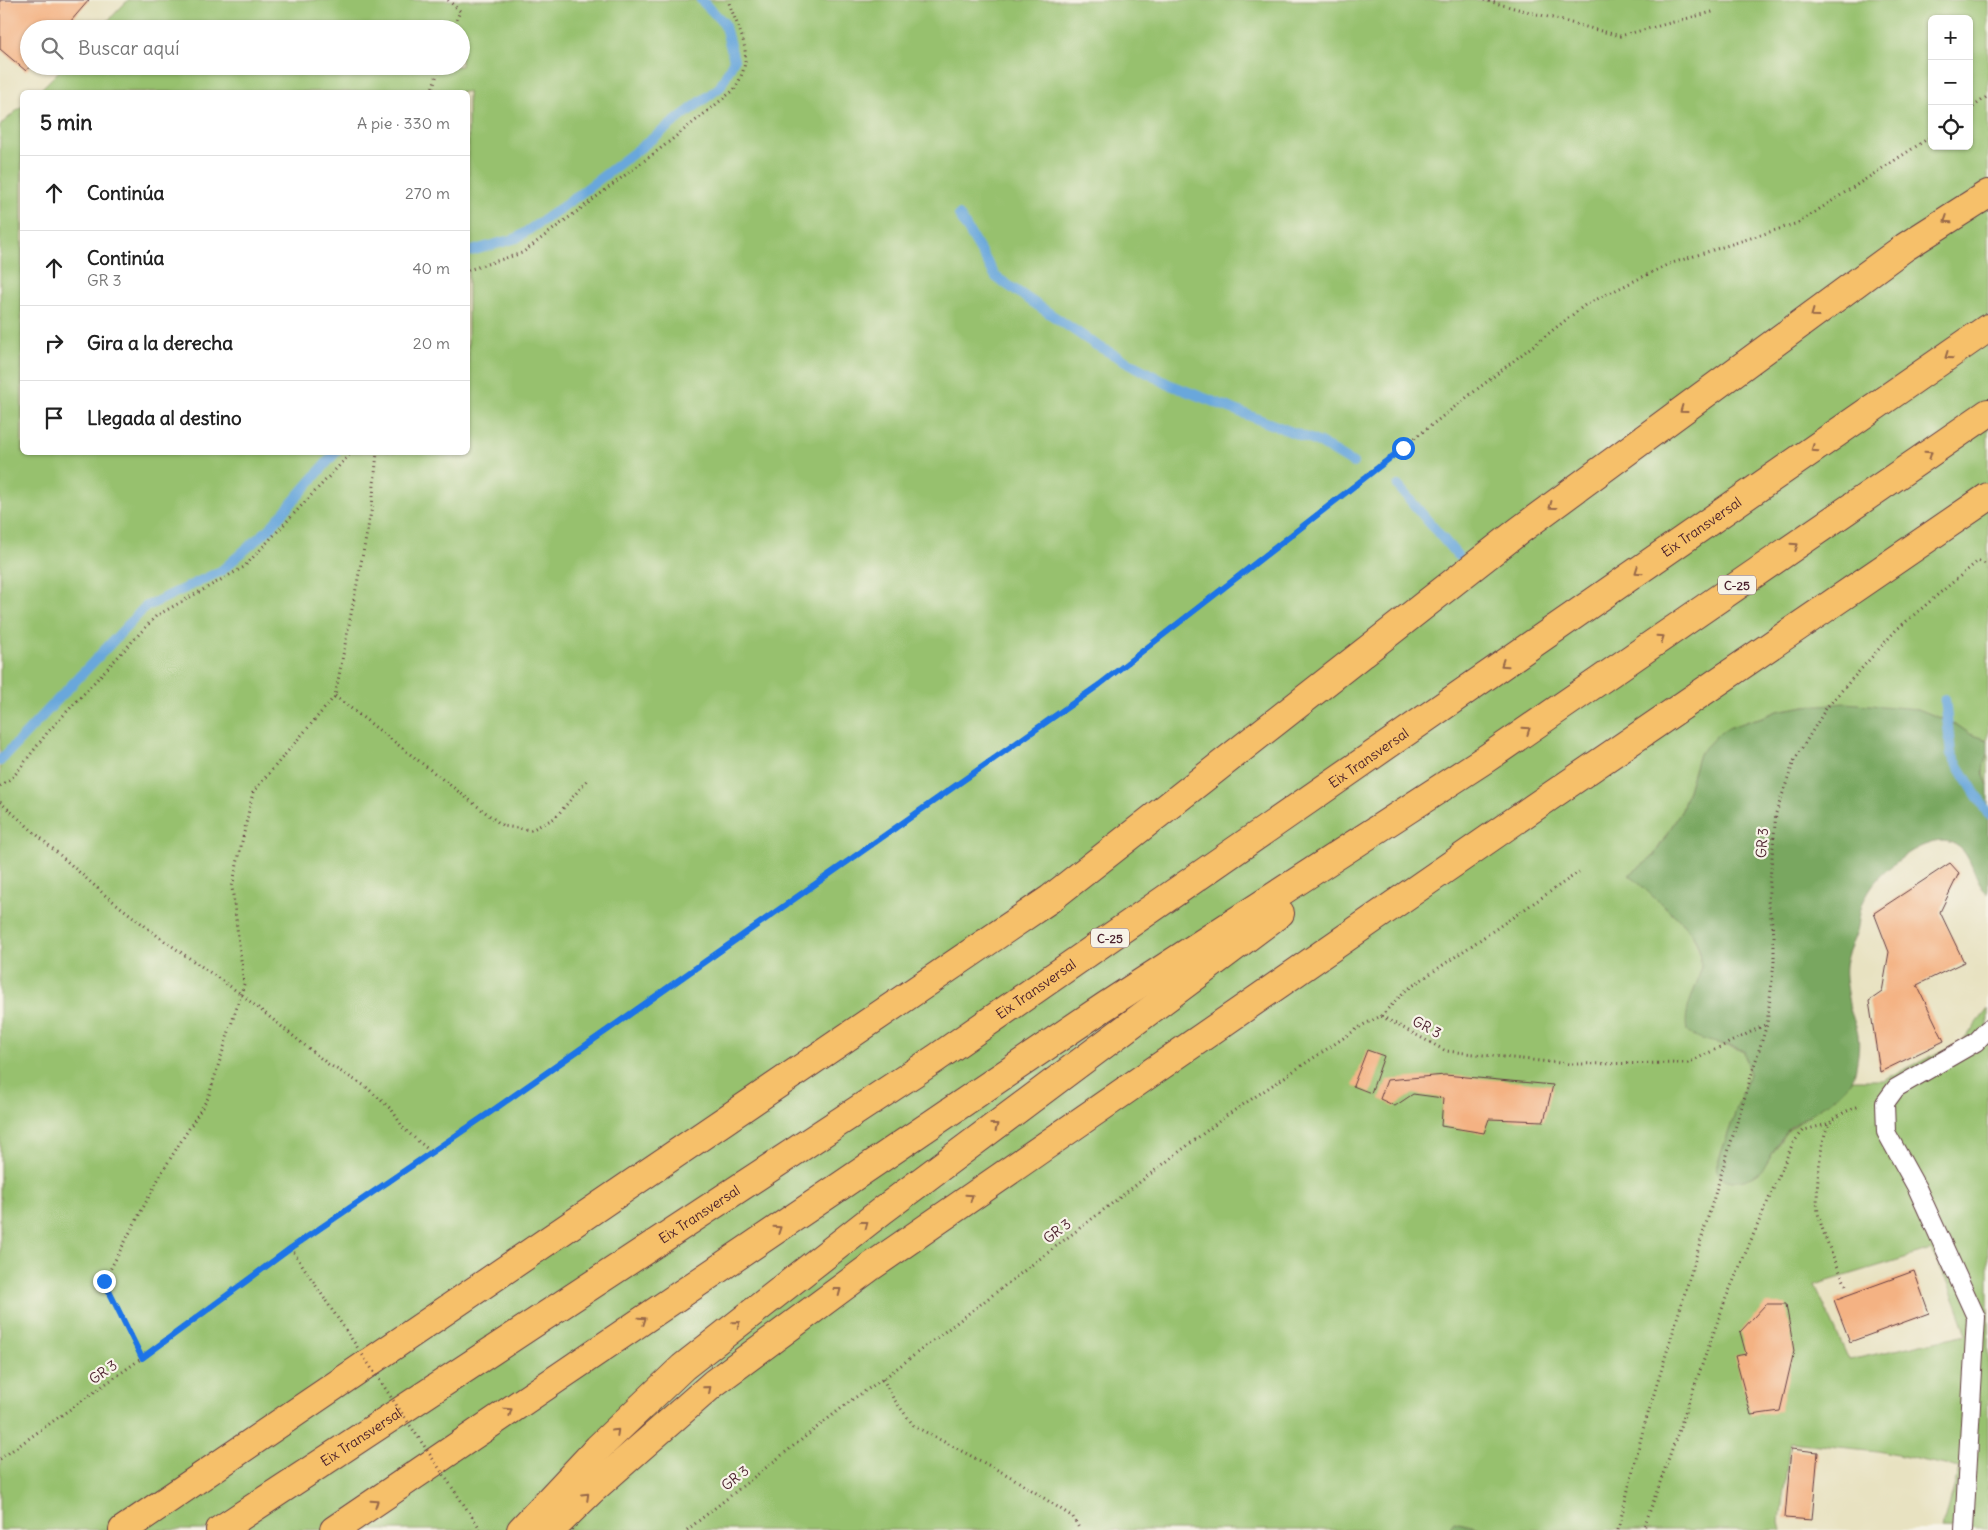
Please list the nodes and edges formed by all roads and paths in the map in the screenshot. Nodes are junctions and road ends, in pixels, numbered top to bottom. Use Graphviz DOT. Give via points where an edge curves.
graph roads {
  1 [pos="448,0"];
  2 [pos="728,0"];
  3 [pos="1484,0"];
  4 [pos="1716,11"];
  5 [pos="456,20"];
  6 [pos="437,75"];
  7 [pos="432,90"];
  8 [pos="1988,96"];
  9 [pos="1973,107"];
  10 [pos="1928,139"];
  11 [pos="1988,194"];
  12 [pos="470,269"];
  13 [pos="1988,328"];
  14 [pos="1988,413"];
  15 [pos="349,455"];
  16 [pos="377,455"];
  17 [pos="1988,497"];
  18 [pos="1988,564"];
  19 [pos="335,696"];
  20 [pos="1487,758"];
  21 [pos="589,778"];
  22 [pos="0,786"];
  23 [pos="0,802"];
  24 [pos="1579,872"];
  25 [pos="241,994"];
  26 [pos="1381,1016"];
  27 [pos="1767,1024"];
  28 [pos="1988,1029"];
  29 [pos="1886,1103"];
  30 [pos="1828,1124"];
  31 [pos="431,1152"];
  32 [pos="291,1248"];
  33 [pos="1846,1285"];
  34 [pos="142,1358"];
  35 [pos="883,1379"];
  36 [pos="0,1459"];
  37 [pos="123,1530"];
  38 [pos="220,1530"];
  39 [pos="334,1530"];
  40 [pos="481,1530"];
  41 [pos="521,1530"];
  42 [pos="551,1530"];
  43 [pos="688,1530"];
  44 [pos="1080,1530"];
  45 [pos="1618,1530"];
  46 [pos="1643,1530"];
  47 [pos="1964,1530"];
  1 -- 5 [label="path" via="460,11"];
  2 -- 12 [label="path" via="746,47 739,82 734,90 522,253"];
  3 -- 4 [label="path" via="1620,36"];
  6 -- 7 [label="path"];
  8 -- 9 [label="path"];
  10 -- 31 [label="path, GR 3" via="1798,223 1669,264 1585,305 1099,685"];
  11 -- 37 [label="highway, one-way" via="1905,247 1520,530 1050,899"];
  13 -- 38 [label="highway, Eix Transversal / C-25, one-way" via="935,1059"];
  20 -- 14 [label="highway, C-25, one-way"];
  15 -- 22 [label="path" via="244,567 156,616 47,733 14,776"];
  16 -- 19 [label="path" via="372,507"];
  42 -- 17 [label="highway, one-way" via="591,1490 714,1383 869,1268"];
  18 -- 27 [label="path, GR 3" via="1978,561 1896,630 1828,707 1794,761 1776,813 1768,901 1774,934 1774,963"];
  19 -- 21 [label="path" via="504,826 531,830 555,818"];
  19 -- 25 [label="path" via="253,792 232,887 244,984"];
  39 -- 20 [label="highway, C-25, one-way" via="1104,1007"];
  41 -- 20 [label="highway, one-way" via="598,1448 697,1355 891,1204"];
  23 -- 25 [label="path" via="105,895"];
  24 -- 26 [label="path" via="1405,991"];
  25 -- 31 [label="path" via="328,1064 365,1086 392,1110 404,1129"];
  25 -- 34 [label="path" via="208,1098 162,1172 104,1281"];
  26 -- 27 [label="path, GR 3" via="1446,1051 1569,1064 1688,1063"];
  26 -- 35 [label="path, GR 3" via="1226,1116"];
  27 -- 45 [label="path" via="1643,1430"];
  28 -- 29 [label="lane" via="1976,1042 1896,1088"];
  29 -- 30 [label="path" via="1858,1107"];
  29 -- 47 [label="lane" via="1886,1132 1917,1188 1976,1317"];
  30 -- 33 [label="path" via="1817,1189 1818,1215"];
  30 -- 46 [label="path" via="1804,1130 1794,1143 1726,1298"];
  31 -- 32 [label="path, GR 3"];
  32 -- 34 [label="path, GR 3"];
  32 -- 40 [label="path, bridge"];
  34 -- 36 [label="path, GR 3"];
  35 -- 43 [label="path, GR 3" via="853,1399"];
  35 -- 44 [label="path" via="914,1426 1013,1478 1073,1517"];
}
